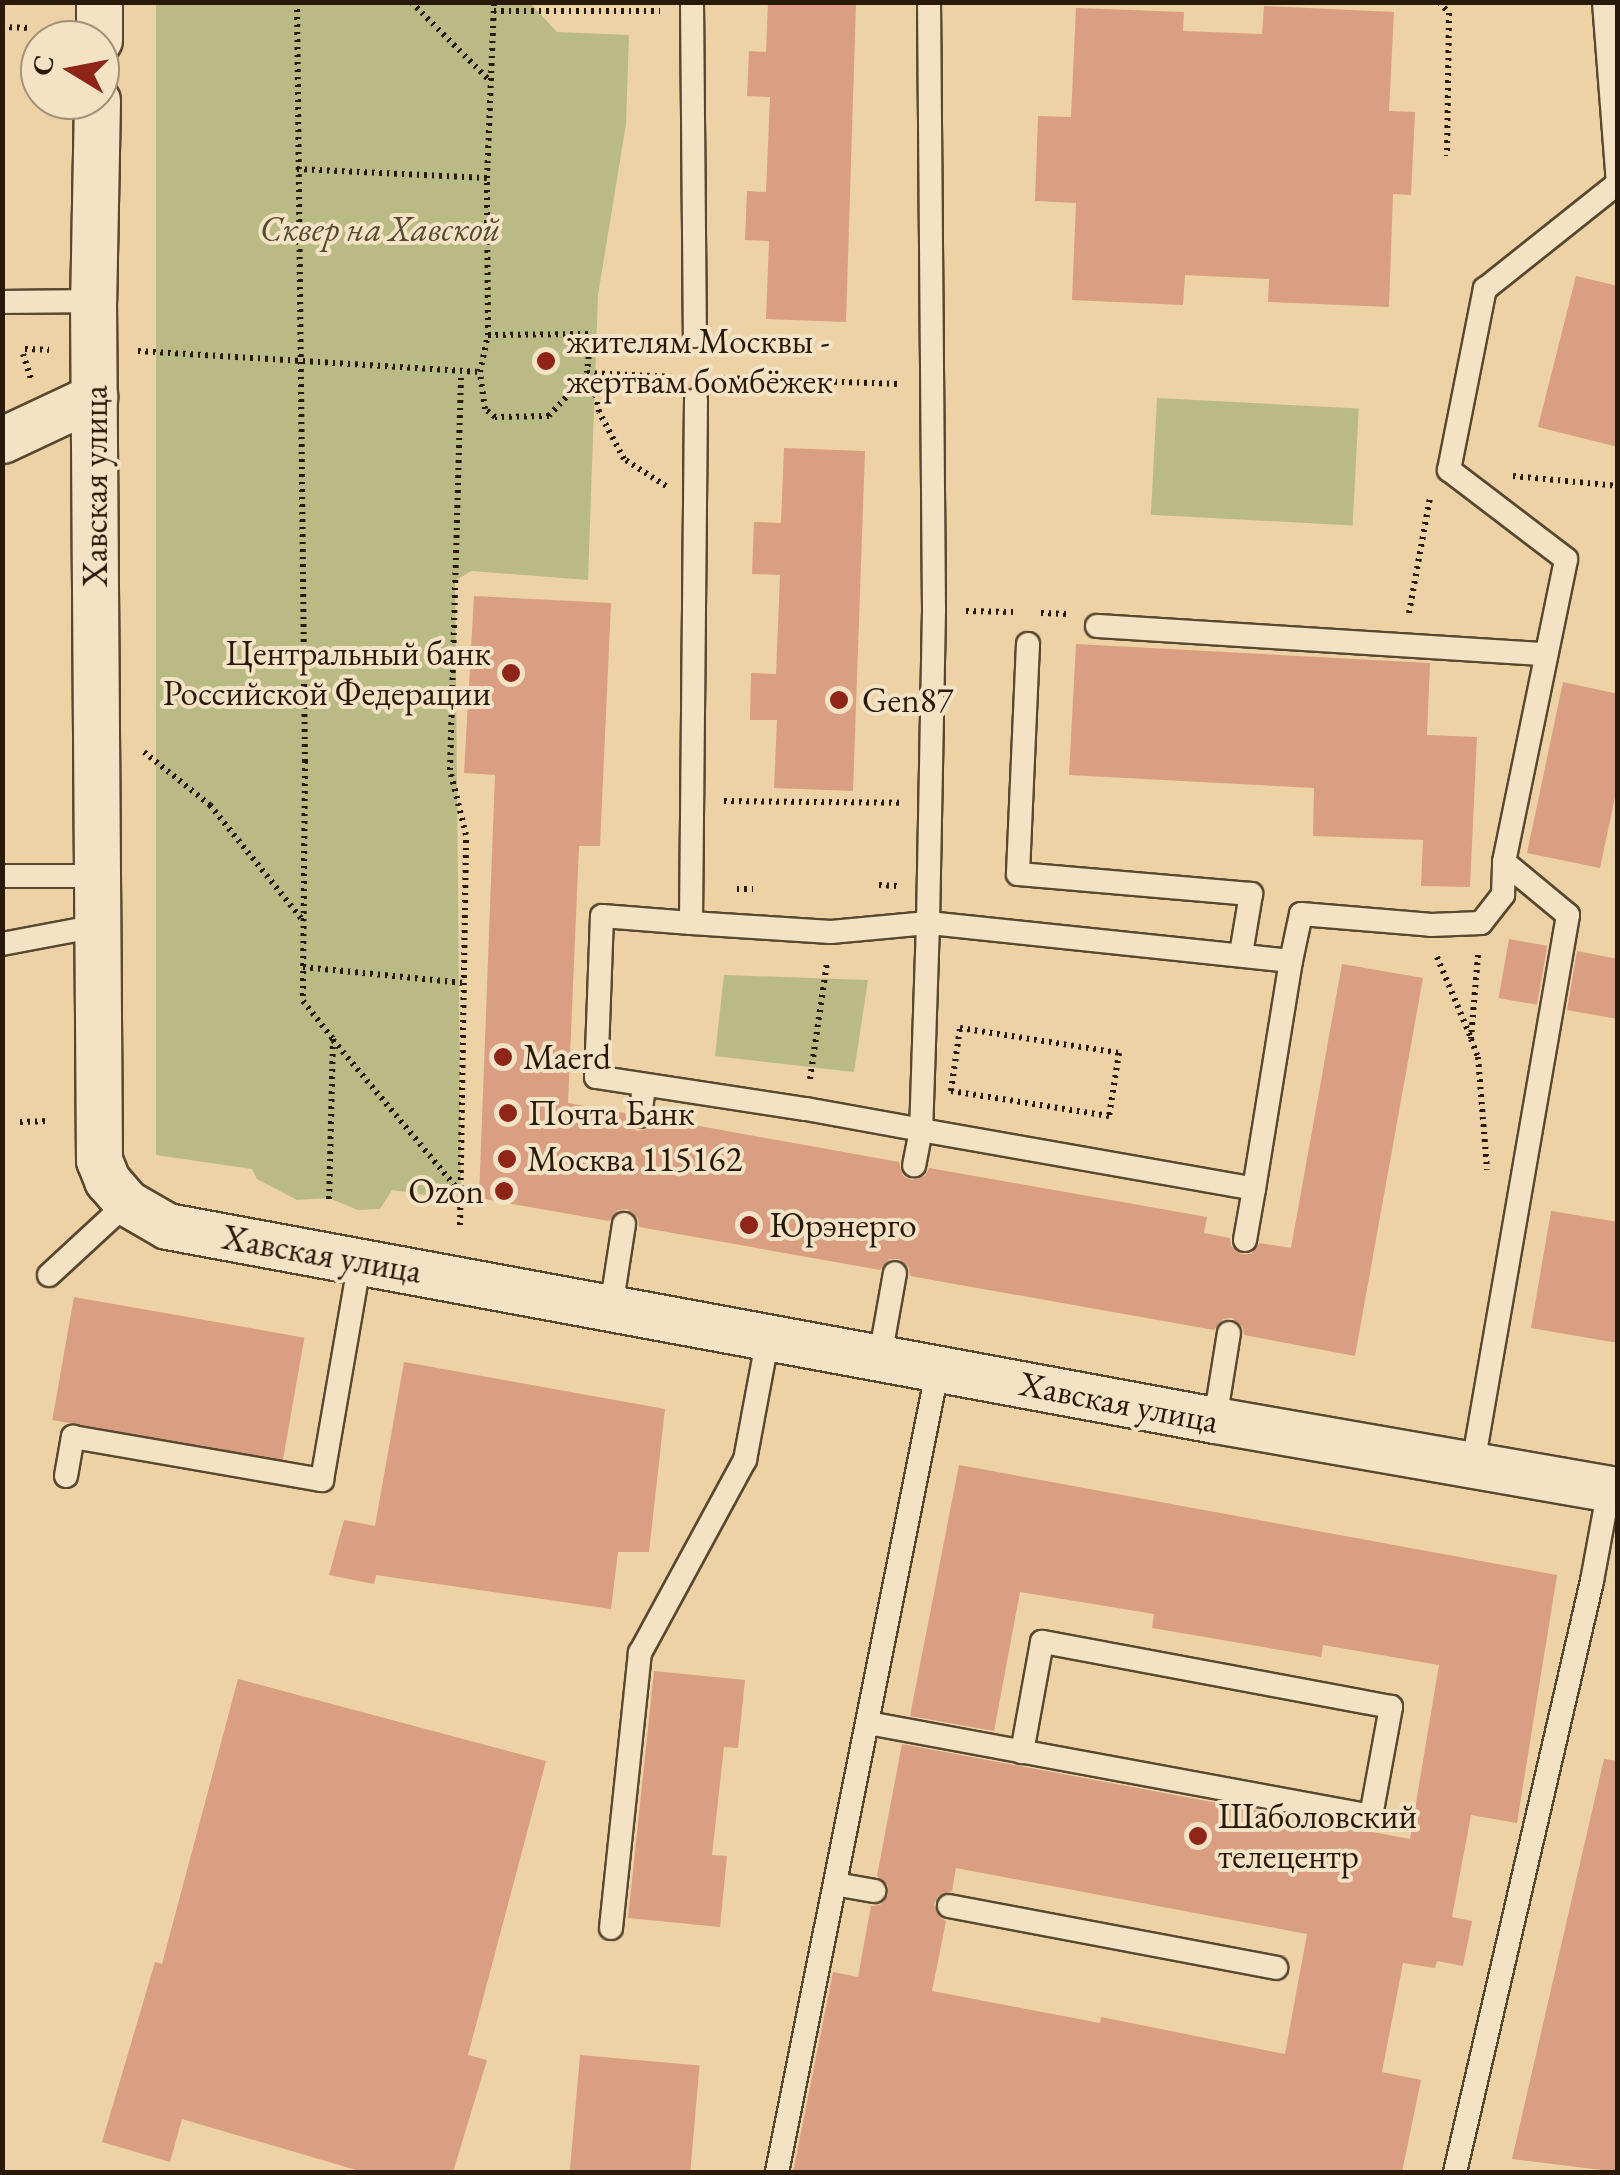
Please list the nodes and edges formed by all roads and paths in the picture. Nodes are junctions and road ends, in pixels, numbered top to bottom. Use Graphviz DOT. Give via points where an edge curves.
graph roads {
  1 [pos="297,2"];
  2 [pos="411,2"];
  3 [pos="929,2"];
  4 [pos="1439,2"];
  5 [pos="1604,2"];
  6 [pos="494,7"];
  7 [pos="692,7"];
  8 [pos="491,82"];
  9 [pos="98,120"];
  10 [pos="1446,156"];
  11 [pos="297,169"];
  12 [pos="487,178"];
  13 [pos="1617,184"];
  14 [pos="94,301"];
  15 [pos="2,302"];
  16 [pos="488,335"];
  17 [pos="695,336"];
  18 [pos="60,350"];
  19 [pos="145,351"];
  20 [pos="301,360"];
  21 [pos="480,372"];
  22 [pos="461,373"];
  23 [pos="678,377"];
  24 [pos="716,378"];
  25 [pos="931,385"];
  26 [pos="34,388"];
  27 [pos="94,397"];
  28 [pos="696,400"];
  29 [pos="2,440"];
  30 [pos="695,489"];
  31 [pos="1097,626"];
  32 [pos="1028,644"];
  33 [pos="1546,654"];
  34 [pos="144,752"];
  35 [pos="694,801"];
  36 [pos="932,803"];
  37 [pos="1504,862"];
  38 [pos="2,876"];
  39 [pos="97,876"];
  40 [pos="304,923"];
  41 [pos="691,923"];
  42 [pos="1481,923"];
  43 [pos="928,924"];
  44 [pos="98,926"];
  45 [pos="2,944"];
  46 [pos="1241,954"];
  47 [pos="1421,955"];
  48 [pos="1291,962"];
  49 [pos="304,967"];
  50 [pos="826,973"];
  51 [pos="464,982"];
  52 [pos="332,1039"];
  53 [pos="1471,1039"];
  54 [pos="811,1072"];
  55 [pos="644,1086"];
  56 [pos="990,1097"];
  57 [pos="640,1116"];
  58 [pos="49,1121"];
  59 [pos="20,1122"];
  60 [pos="921,1130"];
  61 [pos="914,1165"];
  62 [pos="1487,1172"];
  63 [pos="1254,1190"];
  64 [pos="461,1193"];
  65 [pos="328,1201"];
  66 [pos="127,1204"];
  67 [pos="460,1224"];
  68 [pos="624,1224"];
  69 [pos="1245,1240"];
  70 [pos="360,1260"];
  71 [pos="894,1273"];
  72 [pos="50,1275"];
  73 [pos="611,1308"];
  74 [pos="1229,1333"];
  75 [pos="768,1337"];
  76 [pos="880,1357"];
  77 [pos="938,1368"];
  78 [pos="1215,1420"];
  79 [pos="1473,1464"];
  80 [pos="66,1476"];
  81 [pos="1613,1489"];
  82 [pos="868,1723"];
  83 [pos="1022,1752"];
  84 [pos="836,1884"];
  85 [pos="874,1891"];
  86 [pos="949,1906"];
  87 [pos="611,1928"];
  88 [pos="1276,1968"];
  89 [pos="777,2172"];
  90 [pos="1455,2172"];
  1 -- 11 [label="path"];
  2 -- 8 [label="path"];
  3 -- 25 [label="lane"];
  4 -- 10 [label="path" via="1449,13"];
  5 -- 13 [label="lane"];
  6 -- 7 [label="path"];
  6 -- 8 [label="path"];
  7 -- 17 [label="lane"];
  8 -- 12 [label="path"];
  9 -- 14 [label="street, Хавская улица"];
  11 -- 12 [label="path"];
  11 -- 20 [label="path"];
  12 -- 16 [label="path"];
  13 -- 33 [label="lane" via="1485,289 1450,470 1566,559"];
  14 -- 15 [label="lane"];
  14 -- 27 [label="street, Хавская улица"];
  16 -- 21 [label="path"];
  16 -- 23 [label="path" via="591,334 587,373"];
  18 -- 26 [label="path" via="24,351"];
  19 -- 20 [label="path"];
  20 -- 22 [label="path"];
  20 -- 40 [label="path"];
  21 -- 22 [label="path"];
  21 -- 30 [label="path" via="485,409 494,417 549,416 572,392 586,389 596,396 624,459 660,486"];
  22 -- 51 [label="path" via="450,770 466,835"];
  24 -- 25 [label="path"];
  25 -- 36 [label="lane"];
  27 -- 29 [label="street"];
  27 -- 39 [label="street, Хавская улица"];
  28 -- 30 [label="lane"];
  30 -- 35 [label="lane"];
  31 -- 33 [label="lane"];
  32 -- 46 [label="lane" via="1018,874 1251,894"];
  33 -- 37 [label="lane"];
  34 -- 40 [label="path" via="210,805"];
  35 -- 36 [label="path"];
  35 -- 41 [label="lane"];
  36 -- 43 [label="lane"];
  37 -- 42 [label="lane" via="1503,894"];
  37 -- 79 [label="lane" via="1568,915"];
  38 -- 39 [label="lane"];
  39 -- 44 [label="street, Хавская улица"];
  40 -- 49 [label="path"];
  41 -- 43 [label="lane" via="831,932"];
  41 -- 55 [label="lane" via="602,916 596,1077"];
  42 -- 48 [label="lane" via="1301,914"];
  42 -- 53 [label="path"];
  43 -- 46 [label="lane"];
  43 -- 60 [label="lane"];
  44 -- 45 [label="lane"];
  44 -- 66 [label="street, Хавская улица" via="99,1160"];
  46 -- 48 [label="lane"];
  47 -- 53 [label="path" via="1438,957"];
  48 -- 63 [label="lane"];
  49 -- 51 [label="path"];
  49 -- 52 [label="path" via="302,1002"];
  50 -- 54 [label="path"];
  51 -- 64 [label="path"];
  52 -- 64 [label="path"];
  52 -- 65 [label="path"];
  53 -- 62 [label="path"];
  55 -- 57 [label="lane"];
  55 -- 60 [label="lane"];
  56 -- 56 [label="path" via="950,1091 960,1028 1120,1054 1109,1116"];
  58 -- 59 [label="path"];
  60 -- 61 [label="lane"];
  60 -- 63 [label="lane"];
  63 -- 69 [label="lane"];
  64 -- 67 [label="path"];
  66 -- 70 [label="street, Хавская улица" via="166,1226"];
  66 -- 72 [label="lane"];
  68 -- 73 [label="lane"];
  70 -- 73 [label="street, Хавская улица"];
  70 -- 80 [label="lane" via="322,1480 73,1437"];
  71 -- 76 [label="lane"];
  73 -- 75 [label="street, Хавская улица"];
  74 -- 78 [label="lane"];
  75 -- 76 [label="street, Хавская улица"];
  75 -- 87 [label="lane" via="745,1460 640,1653"];
  76 -- 77 [label="street, Хавская улица"];
  77 -- 78 [label="street, Хавская улица"];
  77 -- 82 [label="lane"];
  78 -- 79 [label="street, Хавская улица"];
  79 -- 81 [label="street, Хавская улица"];
  81 -- 90 [label="lane"];
  82 -- 83 [label="lane"];
  82 -- 84 [label="lane"];
  83 -- 83 [label="lane" via="1371,1816 1392,1707 1042,1642"];
  84 -- 85 [label="lane"];
  84 -- 89 [label="lane"];
  86 -- 88 [label="lane"];
}
